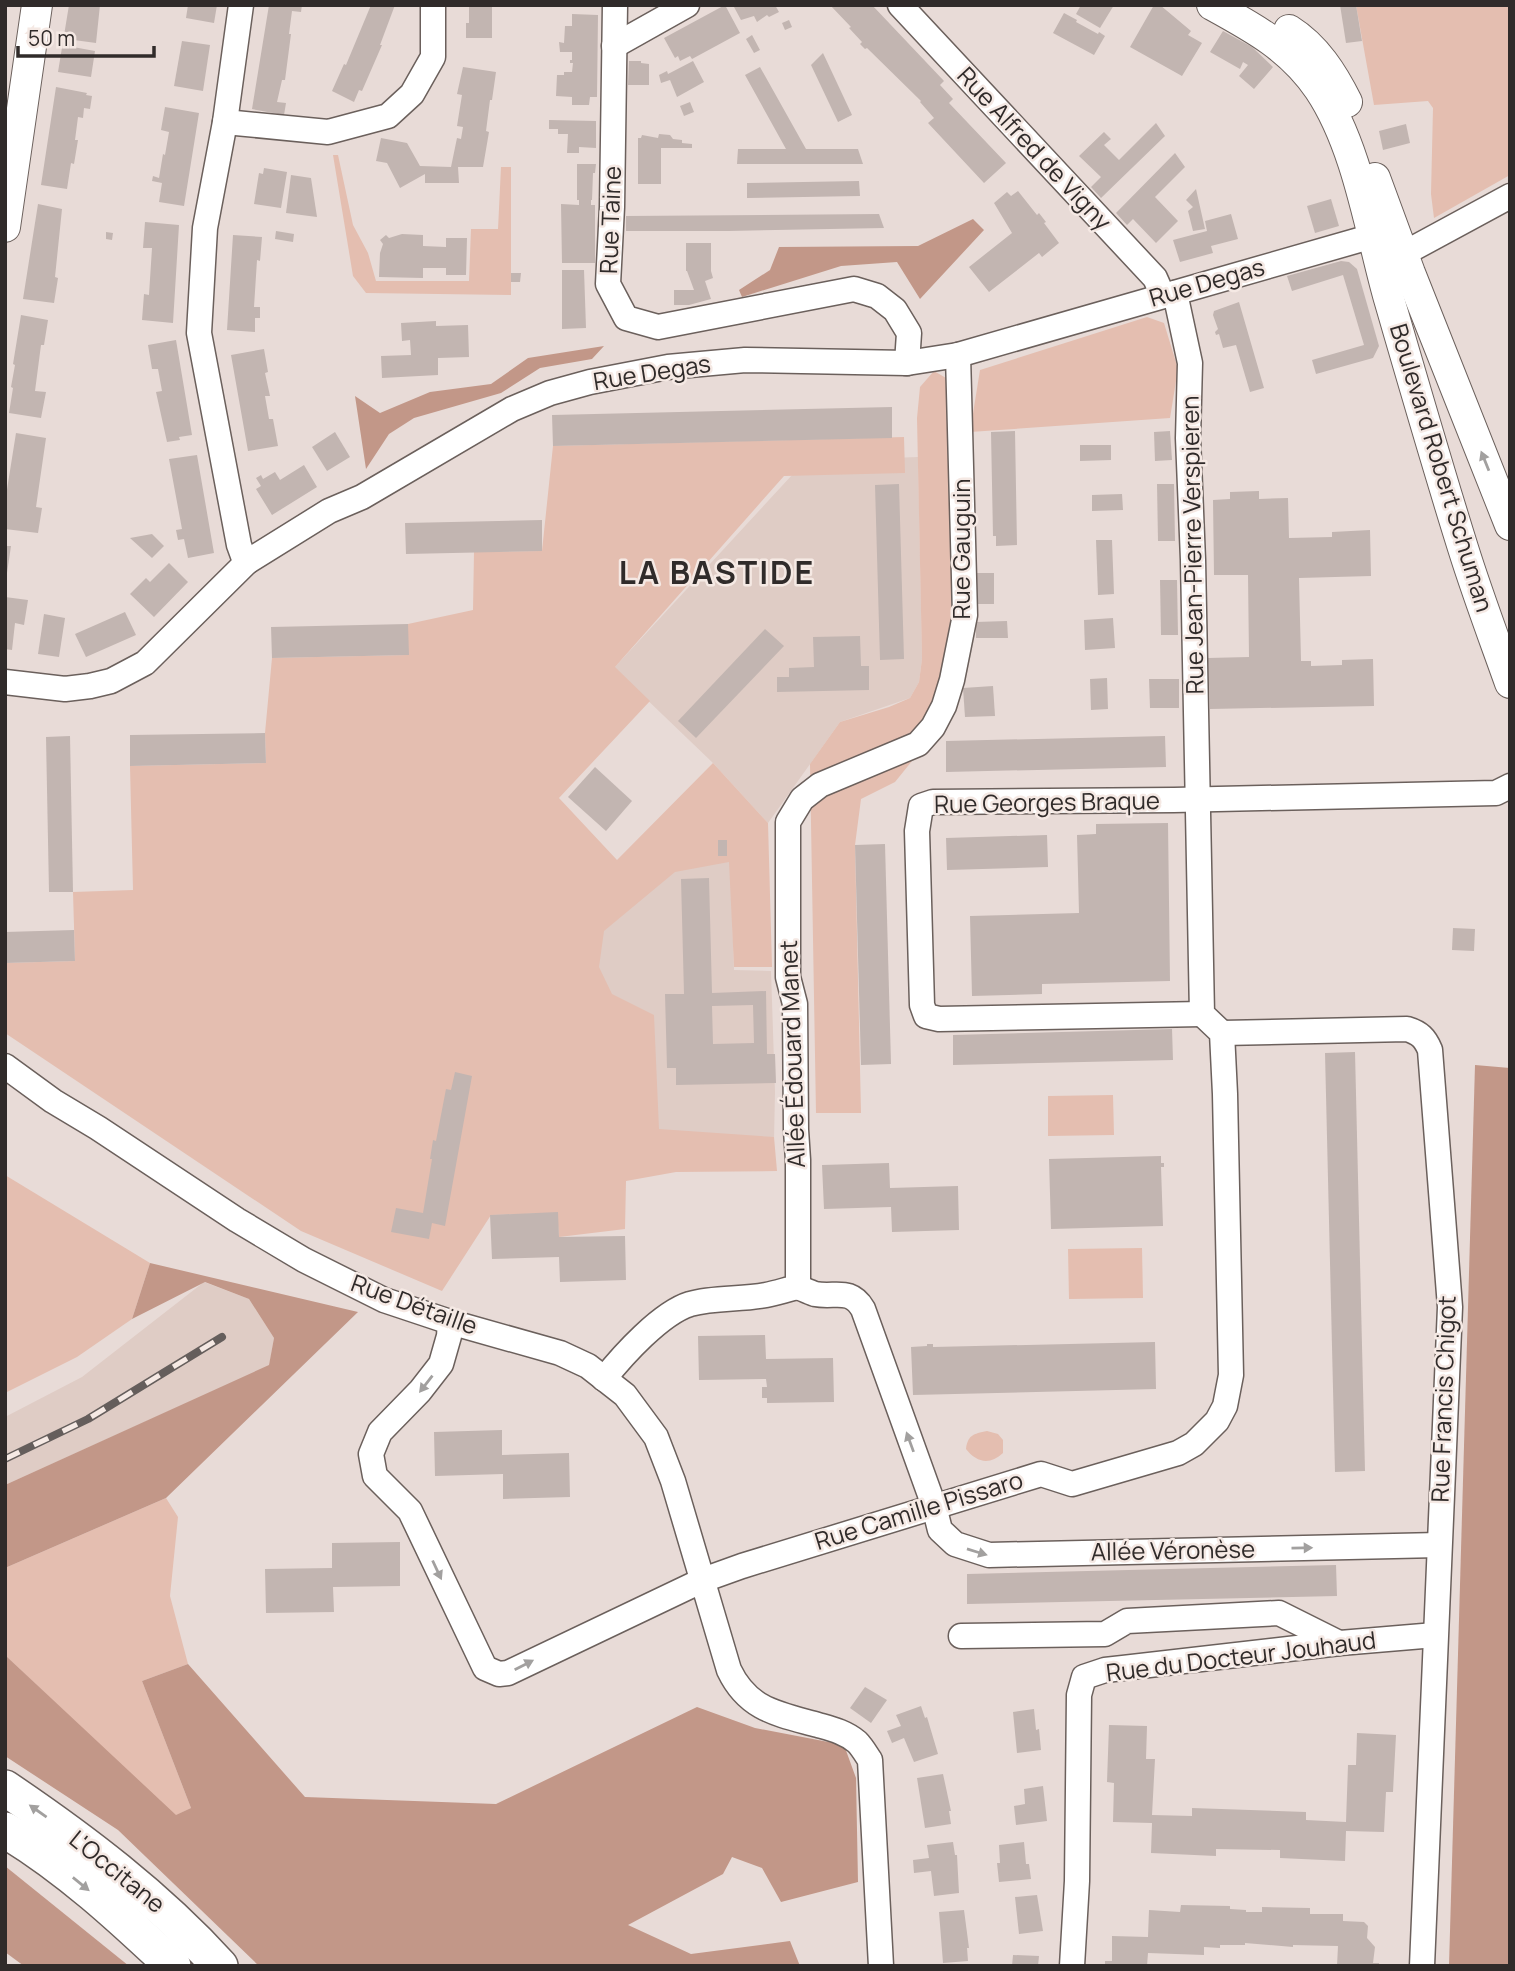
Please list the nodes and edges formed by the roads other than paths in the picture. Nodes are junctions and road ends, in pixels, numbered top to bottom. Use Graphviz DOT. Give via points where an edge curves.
graph roads {
  1 [pos="37,5"];
  2 [pos="241,5"];
  3 [pos="433,5"];
  4 [pos="615,5"];
  5 [pos="687,5"];
  6 [pos="900,5"];
  7 [pos="1212,5"];
  8 [pos="1246,5"];
  9 [pos="614,46"];
  10 [pos="225,122"];
  11 [pos="1510,196"];
  12 [pos="5,227"];
  13 [pos="1385,247"];
  14 [pos="1169,294"];
  15 [pos="958,355"];
  16 [pos="907,363"];
  17 [pos="1510,525"];
  18 [pos="247,562"];
  19 [pos="5,682"];
  20 [pos="1510,683"];
  21 [pos="1505,794"];
  22 [pos="1199,799"];
  23 [pos="788,822"];
  24 [pos="1202,1014"];
  25 [pos="1223,1033"];
  26 [pos="5,1066"];
  27 [pos="798,1287"];
  28 [pos="450,1322"];
  29 [pos="604,1379"];
  30 [pos="934,1506"];
  31 [pos="1439,1545"];
  32 [pos="703,1580"];
  33 [pos="1435,1635"];
  34 [pos="961,1636"];
  35 [pos="1339,1643"];
  36 [pos="5,1788"];
  37 [pos="5,1830"];
  38 [pos="173,1966"];
  39 [pos="220,1966"];
  40 [pos="881,1966"];
  41 [pos="1072,1966"];
  42 [pos="1422,1966"];
  1 -- 12 [label="main road"];
  2 -- 10 [label="street"];
  3 -- 10 [label="street" via="433,57 412,94 388,116 328,132"];
  4 -- 9 [label="street, Rue Taine"];
  5 -- 9 [label="street"];
  6 -- 14 [label="street, Rue Alfred de Vigny"];
  7 -- 13 [label="main road" via="1269,37 1318,88 1348,146"];
  8 -- 13 [label="main road, Boulevard Robert Schuman" via="1293,33 1324,61 1337,81 1352,113"];
  9 -- 16 [label="street, Rue Taine" via="608,284 626,318 658,327 854,289 877,296 895,310 909,333"];
  10 -- 18 [label="street" via="205,228 199,333 239,545"];
  11 -- 13 [label="street, Rue Degas"];
  13 -- 14 [label="street, Rue Degas"];
  17 -- 13 [label="main road, Boulevard Robert Schuman, one-way"];
  13 -- 20 [label="main road, Boulevard Robert Schuman" via="1389,299 1463,549"];
  14 -- 15 [label="street, Rue Degas"];
  14 -- 22 [label="street, Rue Jean-Pierre Verspieren" via="1190,363 1188,438"];
  15 -- 16 [label="street, Rue Degas"];
  15 -- 23 [label="street, Rue Gauguin" via="965,615 944,706 918,744 820,785 802,799"];
  16 -- 18 [label="street, Rue Degas" via="745,360 668,367 550,393 472,431"];
  18 -- 19 [label="street, Rue Degas" via="145,663 111,681 65,689"];
  21 -- 22 [label="street"];
  22 -- 24 [label="street"];
  22 -- 24 [label="street, Rue Georges Braque" via="933,802 920,806 917,831 926,1016"];
  23 -- 27 [label="street, Allée Édouard Manet"];
  24 -- 25 [label="street"];
  25 -- 30 [label="street, Rue Camille Pissaro" via="1231,1376 1217,1421 1178,1453 1072,1484 1041,1474"];
  25 -- 31 [label="street, Rue Francis Chigot" via="1407,1029 1425,1039 1430,1051 1450,1307"];
  26 -- 28 [label="street, Rue Détaille" via="280,1247 384,1300"];
  27 -- 29 [label="street" via="766,1296 687,1305 661,1319"];
  30 -- 27 [label="street, one-way" via="859,1301"];
  28 -- 29 [label="street, Rue Détaille" via="560,1353"];
  28 -- 32 [label="street, Rue Camille Pissaro, one-way" via="441,1364 380,1432 371,1454 375,1476 410,1511 485,1668 508,1673"];
  29 -- 32 [label="street, Rue Détaille" via="625,1395 656,1437"];
  30 -- 31 [label="street, Allée Véronèse, one-way" via="940,1530 955,1544 989,1555"];
  30 -- 32 [label="street, Rue Camille Pissaro"];
  31 -- 33 [label="street, Rue Francis Chigot"];
  32 -- 40 [label="street, Rue Détaille" via="736,1686 775,1713 841,1731 859,1744 870,1760"];
  33 -- 35 [label="street, Rue du Docteur Jouhaud"];
  33 -- 42 [label="street, Rue Francis Chigot"];
  34 -- 35 [label="street" via="1105,1634 1127,1621 1279,1613"];
  35 -- 41 [label="street, Rue du Docteur Jouhaud" via="1105,1670 1084,1677 1079,1695"];
  39 -- 36 [label="highway, L'Occitane, one-way" via="122,1873"];
  37 -- 38 [label="highway, L'Occitane, one-way" via="77,1881"];
}
